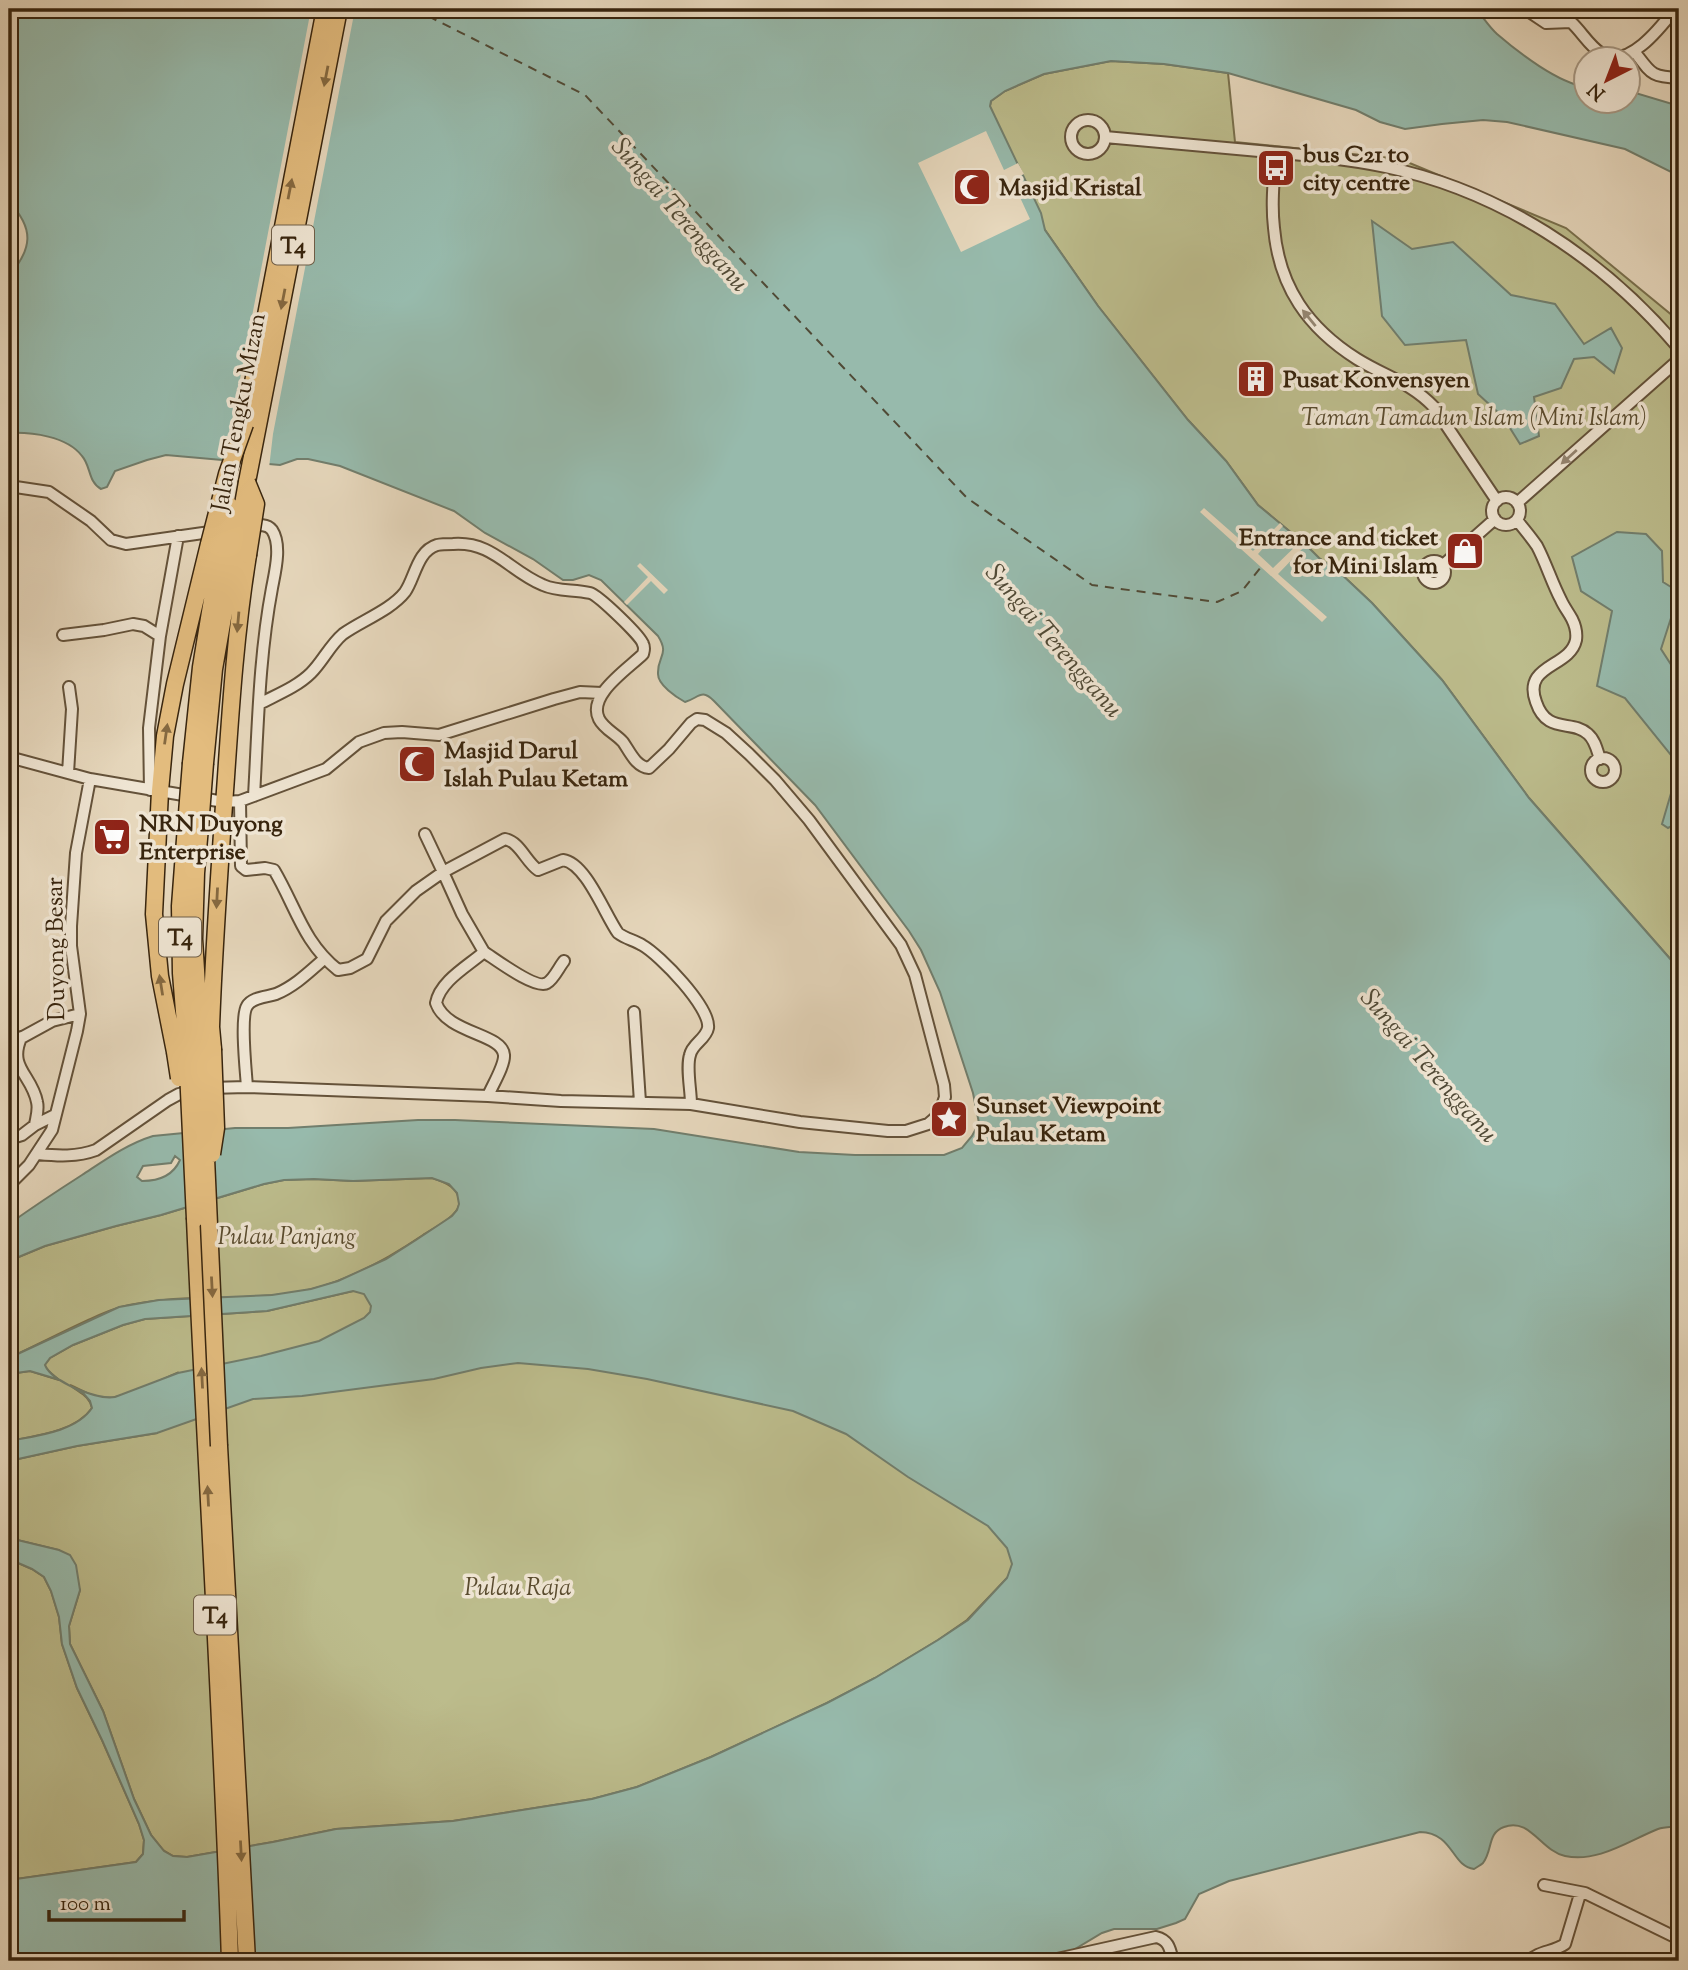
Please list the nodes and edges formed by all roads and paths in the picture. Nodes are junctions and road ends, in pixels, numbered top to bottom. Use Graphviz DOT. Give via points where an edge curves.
graph roads {
  1 [pos="325,9"];
  2 [pos="339,9"];
  3 [pos="1525,9"];
  4 [pos="1675,9"];
  5 [pos="1592,46"];
  6 [pos="1640,46"];
  7 [pos="1642,61"];
  8 [pos="1679,78"];
  9 [pos="1105,137"];
  10 [pos="1276,153"];
  11 [pos="1678,344"];
  12 [pos="1677,365"];
  13 [pos="9,485"];
  14 [pos="1497,500"];
  15 [pos="1517,503"];
  16 [pos="1495,519"];
  17 [pos="1517,520"];
  18 [pos="178,536"];
  19 [pos="229,548"];
  20 [pos="1442,566"];
  21 [pos="63,635"];
  22 [pos="160,636"];
  23 [pos="69,687"];
  24 [pos="602,693"];
  25 [pos="259,704"];
  26 [pos="9,757"];
  27 [pos="1600,758"];
  28 [pos="68,773"];
  29 [pos="90,779"];
  30 [pos="155,790"];
  31 [pos="254,796"];
  32 [pos="232,802"];
  33 [pos="425,834"];
  34 [pos="443,872"];
  35 [pos="484,952"];
  36 [pos="324,959"];
  37 [pos="564,961"];
  38 [pos="634,1012"];
  39 [pos="80,1014"];
  40 [pos="9,1036"];
  41 [pos="21,1038"];
  42 [pos="194,1049"];
  43 [pos="247,1087"];
  44 [pos="488,1096"];
  45 [pos="640,1102"];
  46 [pos="691,1104"];
  47 [pos="55,1115"];
  48 [pos="35,1125"];
  49 [pos="9,1139"];
  50 [pos="38,1154"];
  51 [pos="9,1185"];
  52 [pos="212,1446"];
  53 [pos="231,1783"];
  54 [pos="1544,1885"];
  55 [pos="1590,1897"];
  56 [pos="1679,1939"];
  57 [pos="230,1961"];
  58 [pos="247,1961"];
  59 [pos="1048,1961"];
  60 [pos="1173,1961"];
  61 [pos="1529,1961"];
  19 -- 1 [label="highway, Jalan Tengku Mizan / T4, one-way, bridge" via="227,474 245,424"];
  2 -- 19 [label="highway, Jalan Tengku Mizan / T4, one-way, bridge" via="247,482 256,504"];
  3 -- 5 [label="street" via="1546,23 1572,22"];
  4 -- 6 [label="street"];
  7 -- 8 [label="street" via="1658,77"];
  9 -- 10 [label="street"];
  10 -- 11 [label="street" via="1387,167 1465,191 1580,254"];
  14 -- 10 [label="street, one-way" via="1423,396 1340,348 1320,331 1290,291 1274,228"];
  11 -- 12 [label="street" via="1671,354"];
  12 -- 15 [label="street, one-way"];
  13 -- 18 [label="street" via="49,492 119,543"];
  14 -- 15 [label="street"];
  14 -- 16 [label="street" via="1492,509"];
  15 -- 17 [label="street"];
  16 -- 17 [label="street" via="1506,525"];
  16 -- 20 [label="street"];
  17 -- 27 [label="street" via="1536,545 1576,632 1572,651 1539,674 1534,683 1537,705 1554,723 1589,735"];
  18 -- 22 [label="street"];
  18 -- 25 [label="street" via="265,525 272,531 276,558"];
  30 -- 19 [label="highway, one-way" via="175,684"];
  19 -- 32 [label="highway, one-way" via="239,610"];
  19 -- 42 [label="highway, Jalan Tengku Mizan / T4, bridge" via="201,667 193,826 180,917 181,973"];
  21 -- 22 [label="street" via="133,624"];
  22 -- 30 [label="street" via="149,728"];
  23 -- 28 [label="street"];
  24 -- 25 [label="street" via="643,654 639,637 595,595 542,585 493,552 461,543 431,548 401,597 343,634 300,682"];
  24 -- 31 [label="street" via="554,698 439,736 384,733 349,748 326,769"];
  24 -- 46 [label="street" via="597,705 600,720 645,768 654,765 697,719 713,724 775,780 809,820 901,945 919,990 945,1097 935,1118 905,1131 800,1122"];
  25 -- 31 [label="street"];
  26 -- 28 [label="street"];
  28 -- 29 [label="street"];
  29 -- 30 [label="street"];
  29 -- 39 [label="street, Duyong Besar" via="76,853 71,926"];
  30 -- 32 [label="street"];
  42 -- 30 [label="highway, one-way" via="160,976 154,914"];
  31 -- 32 [label="street"];
  32 -- 36 [label="street" via="241,866 274,870 303,929"];
  32 -- 42 [label="highway, one-way" via="211,1027"];
  33 -- 34 [label="street"];
  34 -- 35 [label="street"];
  34 -- 36 [label="street" via="386,921 367,958 338,970"];
  34 -- 46 [label="street" via="505,839 515,843 538,870 563,860 573,864 618,933 663,961 707,1018 707,1032 689,1057"];
  35 -- 37 [label="street" via="527,979 544,984"];
  35 -- 44 [label="street" via="441,989 436,1003 450,1021 502,1048 503,1060"];
  36 -- 43 [label="street" via="294,985 245,1008"];
  38 -- 45 [label="street"];
  39 -- 41 [label="street" via="52,1021"];
  39 -- 47 [label="street, Duyong Besar"];
  40 -- 41 [label="street"];
  41 -- 48 [label="street" via="16,1058 37,1103"];
  52 -- 42 [label="highway, T4, one-way, bridge" via="195,1219"];
  42 -- 52 [label="highway, T4, one-way, bridge" via="207,1191"];
  43 -- 44 [label="street"];
  43 -- 50 [label="street" via="179,1094 96,1150 61,1156"];
  44 -- 45 [label="street"];
  45 -- 46 [label="street"];
  47 -- 48 [label="street"];
  47 -- 50 [label="street, Duyong Besar"];
  48 -- 49 [label="street"];
  50 -- 51 [label="street, Duyong Besar"];
  52 -- 53 [label="highway, T4"];
  53 -- 57 [label="highway, T4"];
  53 -- 58 [label="highway, T4, one-way"];
  54 -- 55 [label="street"];
  55 -- 56 [label="street"];
  55 -- 61 [label="street" via="1565,1944"];
  59 -- 60 [label="street" via="1156,1937 1168,1944"];
}
